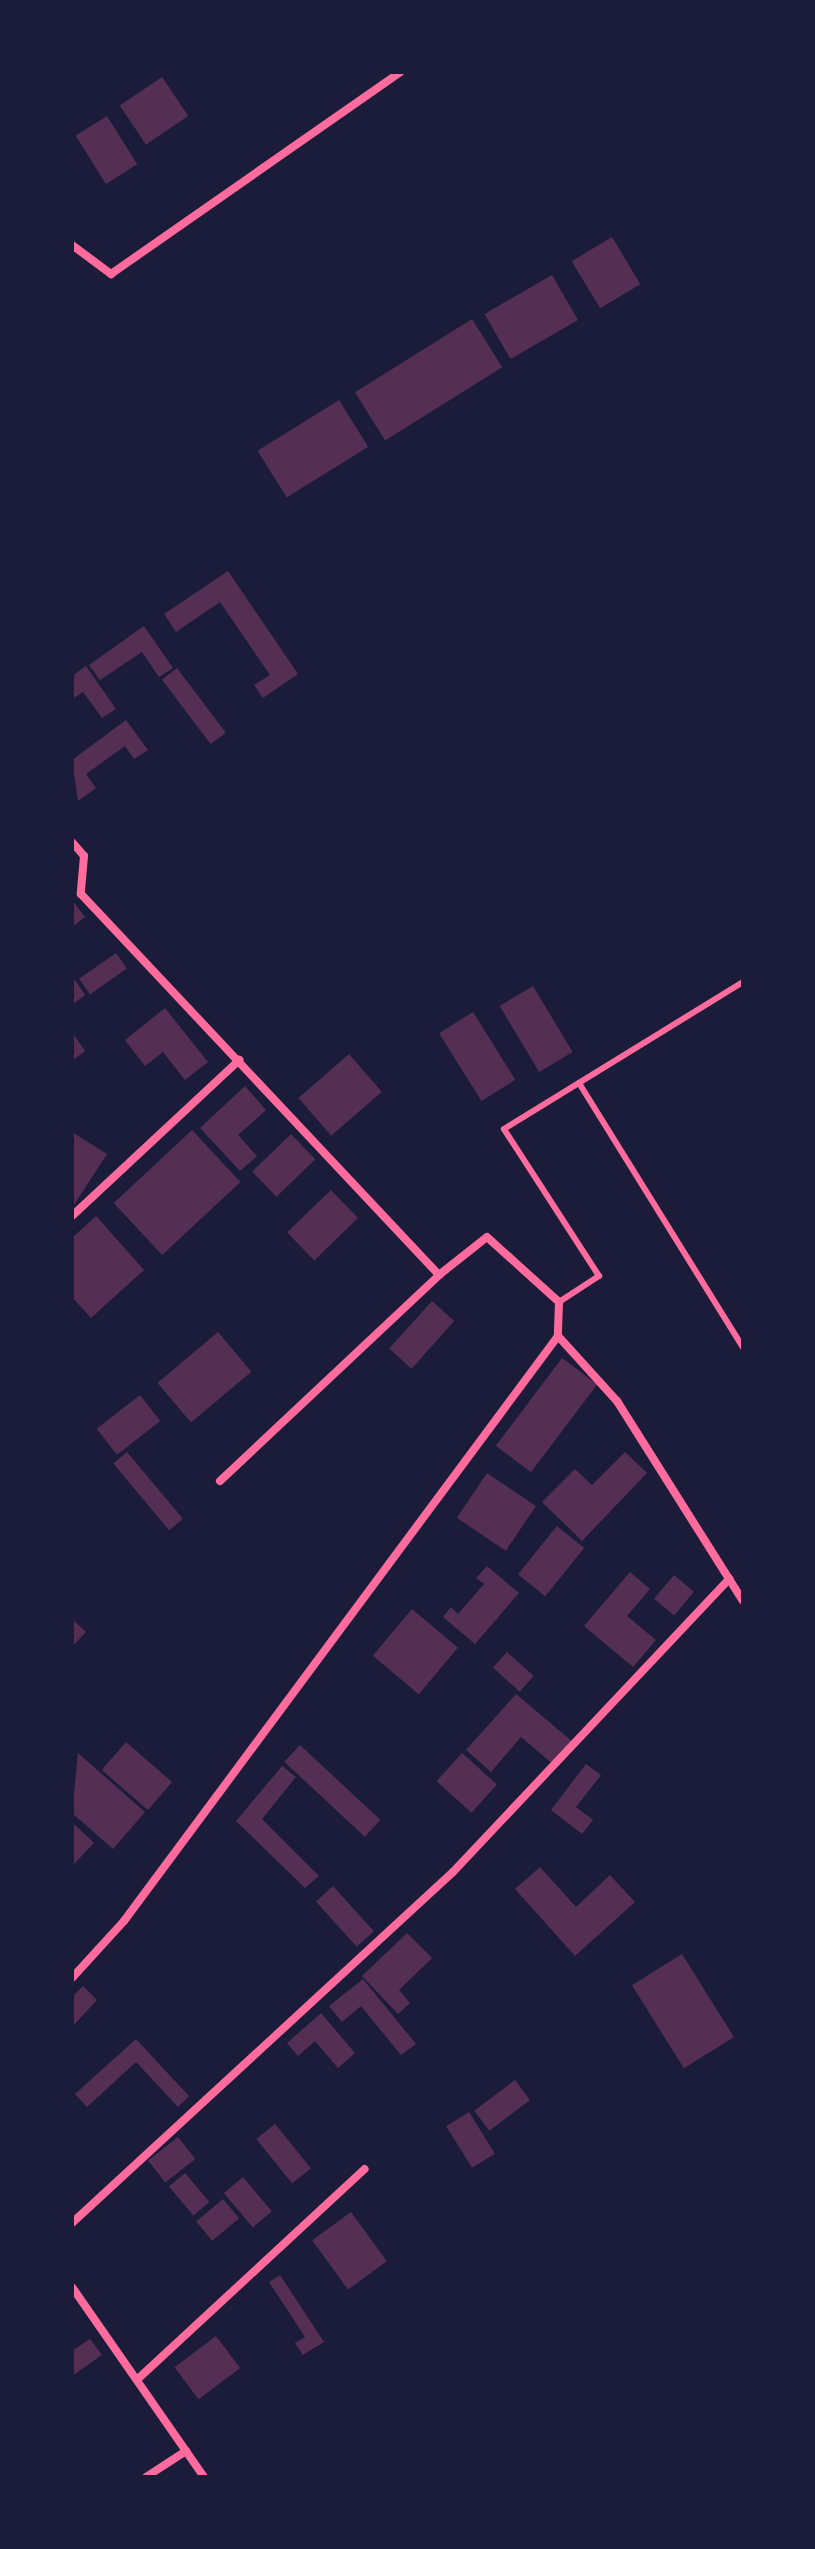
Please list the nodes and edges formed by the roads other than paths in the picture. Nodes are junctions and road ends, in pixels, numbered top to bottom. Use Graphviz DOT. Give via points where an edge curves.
graph roads {
  1 [pos="401,72"];
  2 [pos="72,245"];
  3 [pos="72,842"];
  4 [pos="743,982"];
  5 [pos="239,1060"];
  6 [pos="579,1083"];
  7 [pos="72,1216"];
  8 [pos="439,1275"];
  9 [pos="559,1302"];
  10 [pos="558,1336"];
  11 [pos="743,1348"];
  12 [pos="220,1481"];
  13 [pos="729,1579"];
  14 [pos="743,1601"];
  15 [pos="72,1978"];
  16 [pos="365,2169"];
  17 [pos="72,2223"];
  18 [pos="72,2287"];
  19 [pos="140,2377"];
  20 [pos="186,2451"];
  21 [pos="146,2477"];
  22 [pos="204,2477"];
  1 -- 2 [label="street" via="111,274"];
  3 -- 5 [label="street" via="84,856 81,894"];
  4 -- 6 [label="lane"];
  5 -- 7 [label="street"];
  5 -- 8 [label="street"];
  6 -- 9 [label="lane" via="504,1129 599,1276"];
  6 -- 11 [label="lane"];
  8 -- 9 [label="street" via="487,1237"];
  8 -- 12 [label="street"];
  9 -- 10 [label="street"];
  10 -- 13 [label="street" via="617,1401"];
  10 -- 15 [label="street" via="124,1921"];
  13 -- 14 [label="street"];
  13 -- 17 [label="street" via="453,1872"];
  16 -- 19 [label="street"];
  18 -- 19 [label="street"];
  19 -- 20 [label="street"];
  20 -- 21 [label="street"];
  20 -- 22 [label="street"];
}
